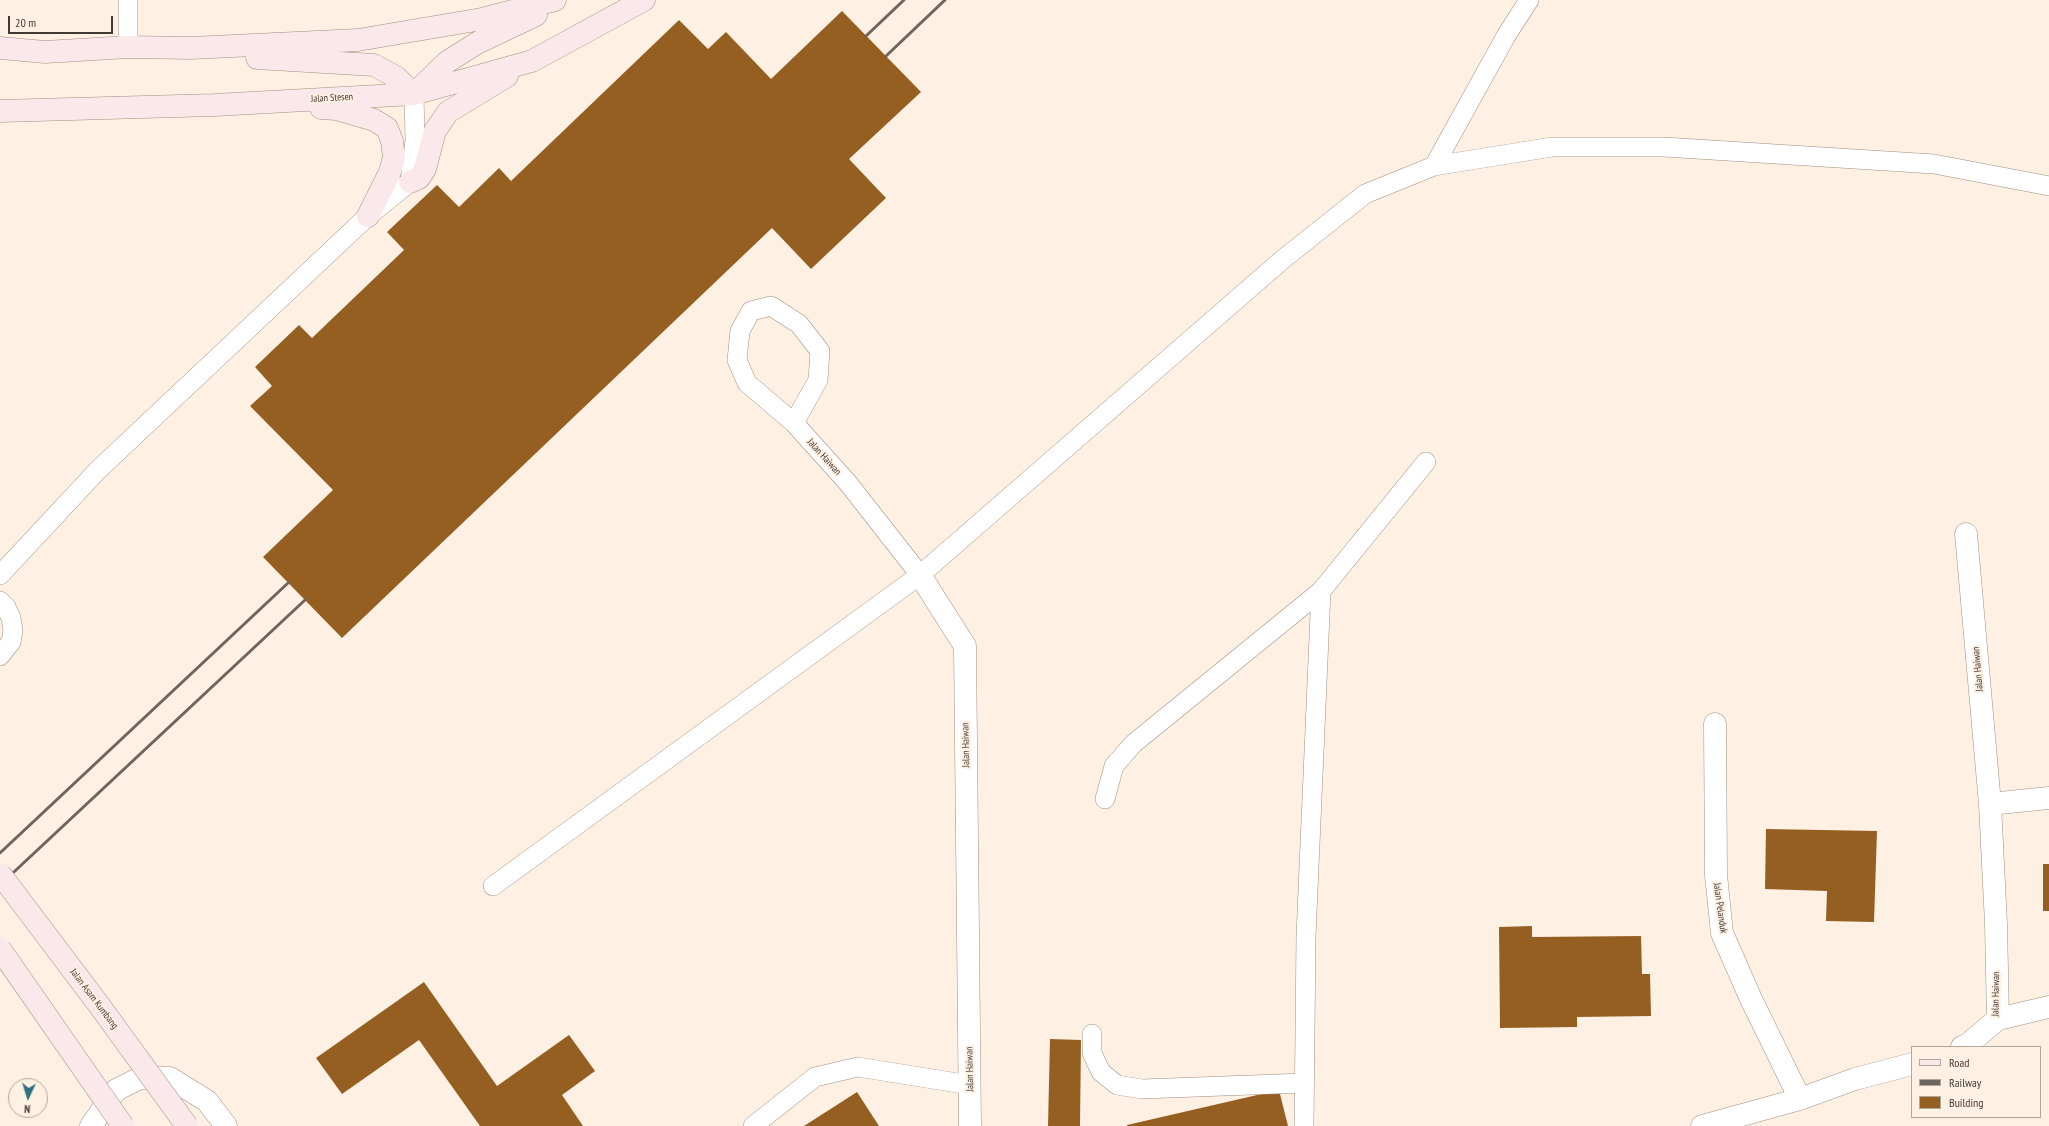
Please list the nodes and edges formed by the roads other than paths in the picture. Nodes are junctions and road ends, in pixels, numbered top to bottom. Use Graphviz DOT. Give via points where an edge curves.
graph roads {
  1 [pos="128,0"];
  2 [pos="555,0"];
  3 [pos="569,0"];
  4 [pos="644,0"];
  5 [pos="1529,0"];
  6 [pos="128,47"];
  7 [pos="0,48"];
  8 [pos="191,48"];
  9 [pos="45,52"];
  10 [pos="0,53"];
  11 [pos="532,60"];
  12 [pos="414,94"];
  13 [pos="215,105"];
  14 [pos="0,111"];
  15 [pos="1434,166"];
  16 [pos="410,182"];
  17 [pos="2049,186"];
  18 [pos="368,216"];
  19 [pos="794,423"];
  20 [pos="1426,462"];
  21 [pos="1966,534"];
  22 [pos="0,575"];
  23 [pos="920,575"];
  24 [pos="1321,591"];
  25 [pos="0,601"];
  26 [pos="0,656"];
  27 [pos="1715,724"];
  28 [pos="2049,798"];
  29 [pos="1105,799"];
  30 [pos="1990,804"];
  31 [pos="0,874"];
  32 [pos="493,886"];
  33 [pos="0,949"];
  34 [pos="2049,1007"];
  35 [pos="1998,1019"];
  36 [pos="1092,1034"];
  37 [pos="1965,1046"];
  38 [pos="1911,1064"];
  39 [pos="1305,1083"];
  40 [pos="970,1085"];
  41 [pos="1800,1099"];
  42 [pos="91,1126"];
  43 [pos="123,1126"];
  44 [pos="187,1126"];
  45 [pos="226,1126"];
  46 [pos="753,1126"];
  47 [pos="970,1126"];
  48 [pos="1304,1126"];
  49 [pos="1702,1126"];
  1 -- 6 [label="lane"];
  2 -- 8 [label="main road" via="482,19 358,40"];
  3 -- 12 [label="main road" via="477,43 447,62"];
  4 -- 11 [label="main road, Jalan Stesen"];
  5 -- 15 [label="lane" via="1506,36"];
  6 -- 8 [label="main road"];
  6 -- 9 [label="main road"];
  7 -- 9 [label="main road"];
  8 -- 12 [label="main road" via="240,57 374,65 396,77"];
  9 -- 10 [label="main road"];
  11 -- 12 [label="main road, Jalan Stesen"];
  11 -- 16 [label="main road" via="448,112 435,131 425,169 418,178"];
  12 -- 13 [label="main road, Jalan Stesen"];
  12 -- 16 [label="lane" via="415,140"];
  13 -- 14 [label="main road, Jalan Stesen"];
  13 -- 18 [label="main road" via="336,109 374,120 387,128 394,157 390,172"];
  15 -- 17 [label="lane" via="1552,147 1664,147 1934,164"];
  15 -- 23 [label="lane" via="1365,194 1282,260"];
  16 -- 18 [label="lane"];
  18 -- 22 [label="lane" via="98,470"];
  19 -- 19 [label="lane, Jalan Haiwan" via="747,383 737,360 740,331 751,311 771,306 799,324 820,351 818,380"];
  19 -- 23 [label="lane, Jalan Haiwan" via="848,484"];
  20 -- 24 [label="lane"];
  21 -- 30 [label="street, Jalan Haiwan"];
  23 -- 32 [label="lane"];
  23 -- 40 [label="street, Jalan Haiwan" via="965,646"];
  24 -- 29 [label="lane" via="1133,744 1114,766"];
  24 -- 39 [label="lane" via="1306,936"];
  25 -- 26 [label="lane" via="11,618 13,630 11,642"];
  27 -- 41 [label="street, Jalan Pelanduk" via="1716,875 1722,933"];
  28 -- 30 [label="street"];
  30 -- 35 [label="street, Jalan Haiwan"];
  31 -- 44 [label="main road, Jalan Asam Kumbang, bridge"];
  33 -- 43 [label="main road, bridge"];
  34 -- 35 [label="street"];
  35 -- 37 [label="street, Jalan Haiwan"];
  36 -- 39 [label="lane" via="1092,1053 1101,1072 1117,1085 1142,1089"];
  38 -- 41 [label="street" via="1855,1079"];
  39 -- 48 [label="lane"];
  40 -- 46 [label="lane" via="858,1067 815,1078"];
  40 -- 47 [label="street, Jalan Haiwan"];
  41 -- 49 [label="street"];
  42 -- 45 [label="street" via="116,1090 140,1078 170,1078 208,1101"];
}
